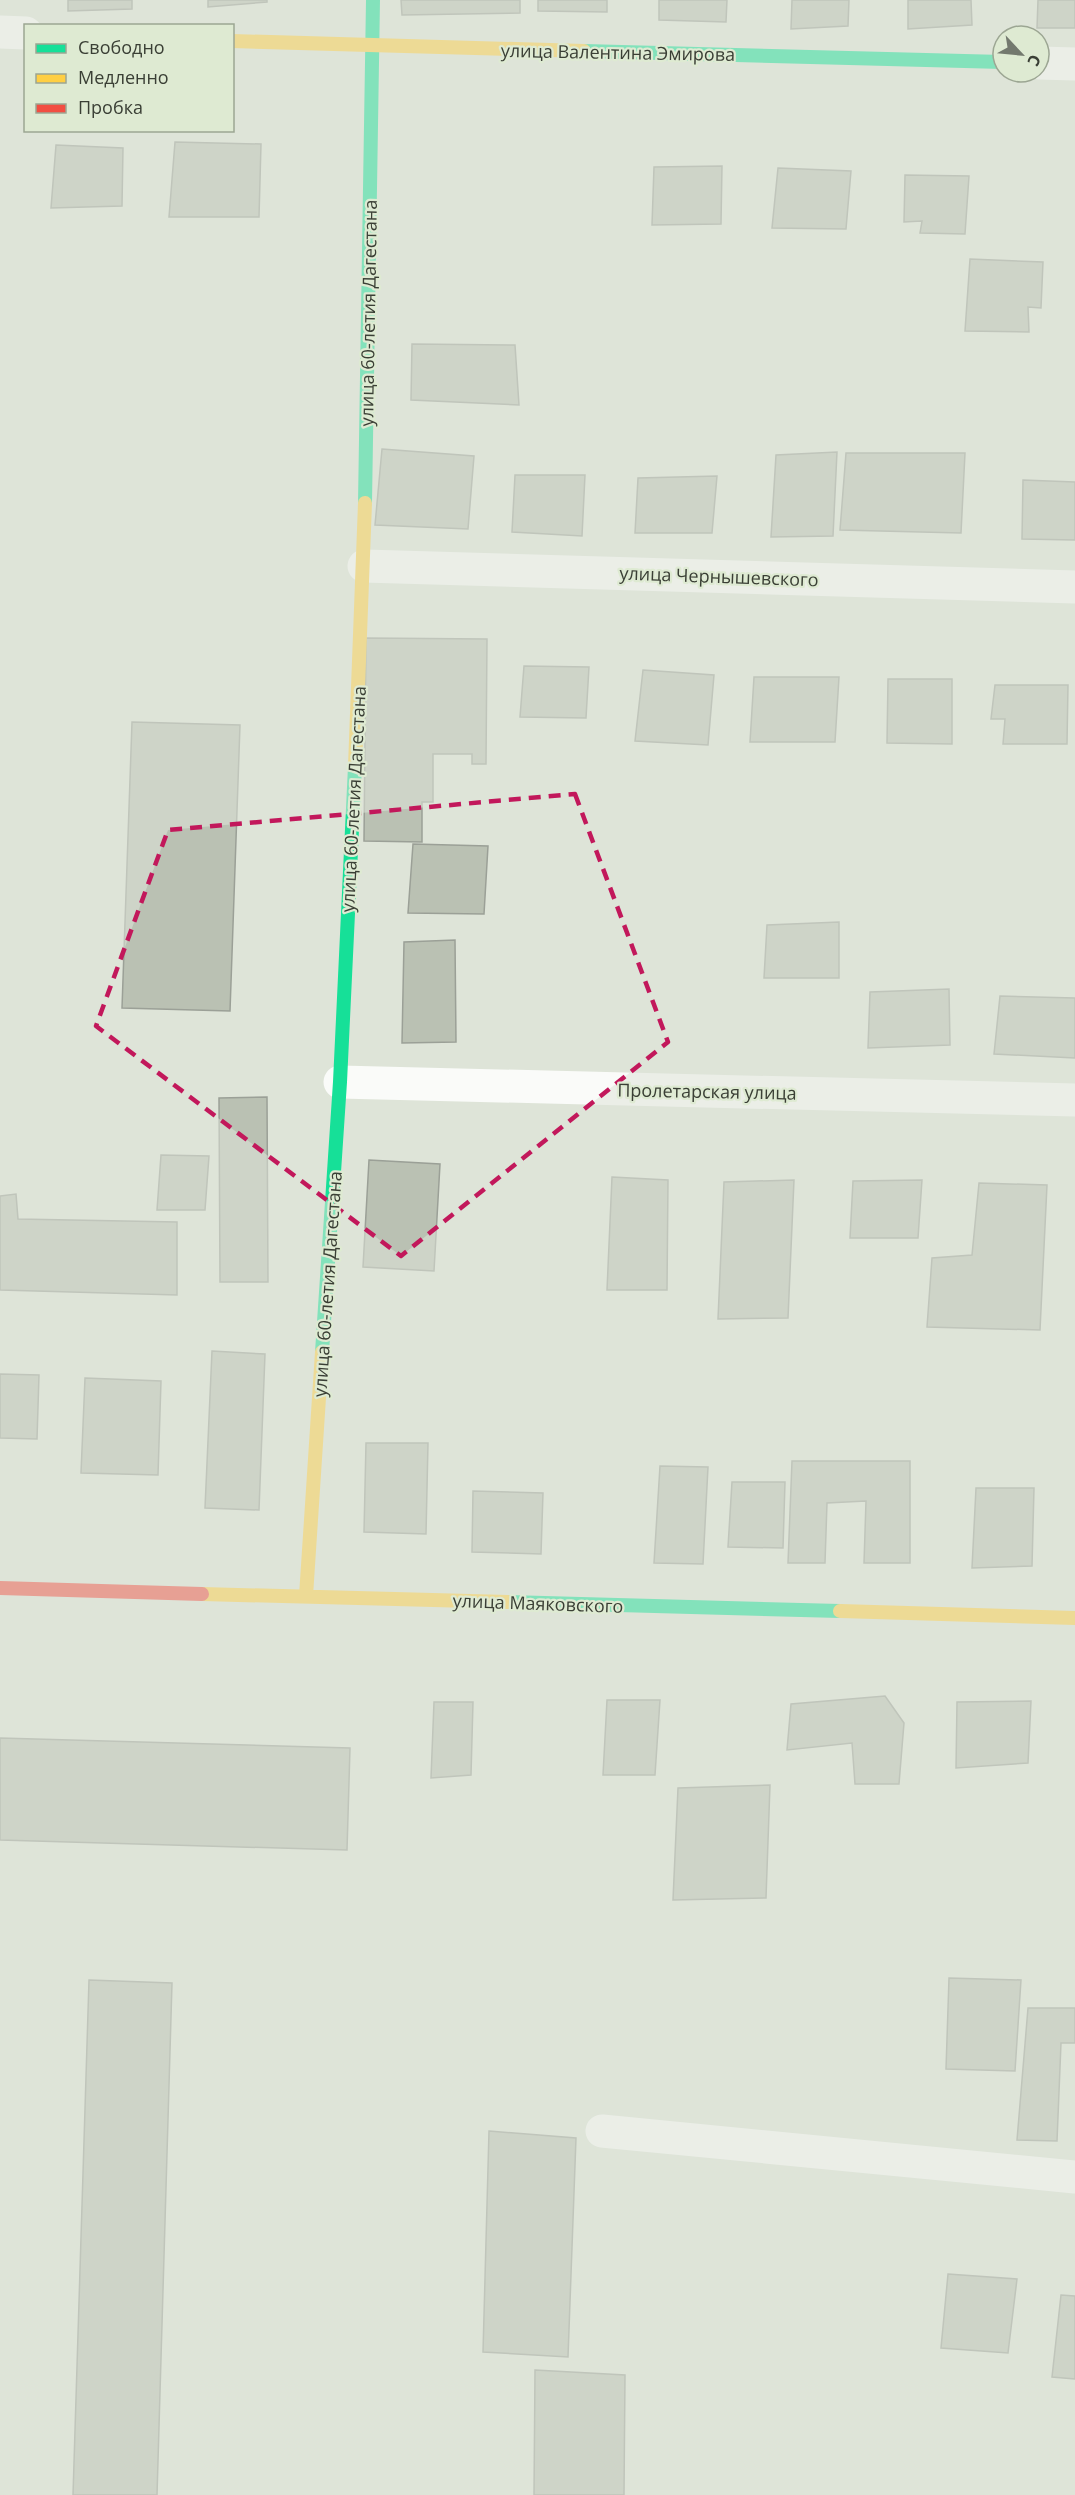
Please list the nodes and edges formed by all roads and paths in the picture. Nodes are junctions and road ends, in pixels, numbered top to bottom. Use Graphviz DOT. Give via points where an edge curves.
graph roads {
  1 [pos="373,0"];
  2 [pos="0,32"];
  3 [pos="24,33"];
  4 [pos="234,40"];
  5 [pos="372,46"];
  6 [pos="991,62"];
  7 [pos="1051,63"];
  8 [pos="1075,64"];
  9 [pos="364,566"];
  10 [pos="1075,587"];
  11 [pos="340,1082"];
  12 [pos="1075,1100"];
  13 [pos="0,1588"];
  14 [pos="306,1596"];
  15 [pos="1075,1618"];
  16 [pos="602,2131"];
  17 [pos="1075,2177"];
  1 -- 5 [label="street, улица 60-летия Дагестана"];
  2 -- 3 [label="street"];
  4 -- 5 [label="street, улица Валентина Эмирова"];
  5 -- 6 [label="street, улица Валентина Эмирова"];
  5 -- 9 [label="street, улица 60-летия Дагестана"];
  7 -- 8 [label="street"];
  9 -- 10 [label="street, улица Чернышевского"];
  9 -- 11 [label="street, улица 60-летия Дагестана"];
  11 -- 12 [label="street, Пролетарская улица"];
  11 -- 14 [label="street, улица 60-летия Дагестана"];
  13 -- 14 [label="street, улица Маяковского"];
  14 -- 15 [label="street, улица Маяковского"];
  16 -- 17 [label="street"];
}
